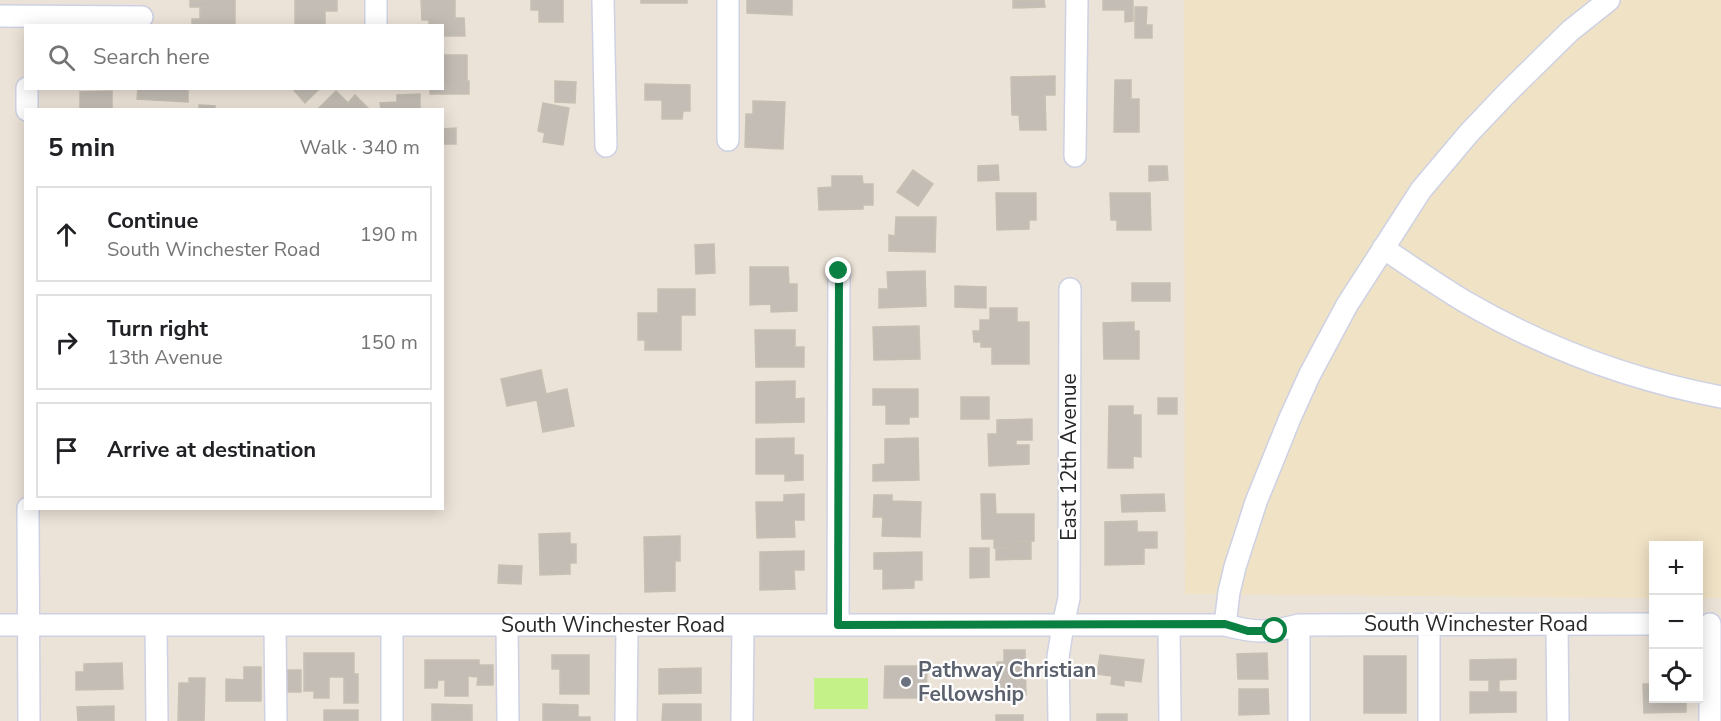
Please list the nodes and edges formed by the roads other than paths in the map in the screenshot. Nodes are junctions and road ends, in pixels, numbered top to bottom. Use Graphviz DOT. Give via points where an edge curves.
graph roads {
  1 [pos="376,0"];
  2 [pos="603,0"];
  3 [pos="728,0"];
  4 [pos="1077,0"];
  5 [pos="1609,0"];
  6 [pos="27,14"];
  7 [pos="0,16"];
  8 [pos="142,17"];
  9 [pos="376,24"];
  10 [pos="27,90"];
  11 [pos="27,108"];
  12 [pos="728,140"];
  13 [pos="606,146"];
  14 [pos="1076,156"];
  15 [pos="1383,248"];
  16 [pos="839,271"];
  17 [pos="1070,289"];
  18 [pos="1721,397"];
  19 [pos="28,510"];
  20 [pos="1062,624"];
  21 [pos="1169,624"];
  22 [pos="1225,624"];
  23 [pos="1299,624"];
  24 [pos="1429,624"];
  25 [pos="1557,624"];
  26 [pos="1649,624"];
  27 [pos="1710,624"];
  28 [pos="0,625"];
  29 [pos="28,625"];
  30 [pos="156,625"];
  31 [pos="275,625"];
  32 [pos="392,625"];
  33 [pos="507,625"];
  34 [pos="627,625"];
  35 [pos="743,625"];
  36 [pos="838,625"];
  37 [pos="29,721"];
  38 [pos="157,721"];
  39 [pos="276,721"];
  40 [pos="392,721"];
  41 [pos="508,721"];
  42 [pos="626,721"];
  43 [pos="742,721"];
  44 [pos="1059,721"];
  45 [pos="1170,721"];
  46 [pos="1299,721"];
  47 [pos="1429,721"];
  48 [pos="1558,721"];
  49 [pos="1710,721"];
  1 -- 9 [label="street"];
  2 -- 13 [label="street"];
  3 -- 12 [label="street"];
  4 -- 14 [label="street"];
  5 -- 15 [label="street" via="1570,32 1469,133 1421,190"];
  6 -- 7 [label="street"];
  6 -- 8 [label="street"];
  10 -- 11 [label="street"];
  15 -- 18 [label="street" via="1465,301 1571,353 1647,379"];
  15 -- 22 [label="street" via="1347,305 1290,418 1235,567"];
  16 -- 36 [label="street"];
  17 -- 20 [label="street, East 12th Avenue" via="1069,598"];
  19 -- 29 [label="street"];
  20 -- 21 [label="street, South Winchester Road"];
  20 -- 36 [label="street, South Winchester Road"];
  20 -- 44 [label="street, East 12th Avenue"];
  21 -- 22 [label="street, South Winchester Road"];
  21 -- 45 [label="street"];
  22 -- 23 [label="street, South Winchester Road" via="1250,617 1275,617"];
  23 -- 24 [label="street, South Winchester Road"];
  23 -- 46 [label="street"];
  24 -- 25 [label="street, South Winchester Road"];
  24 -- 47 [label="street"];
  25 -- 26 [label="street, South Winchester Road"];
  25 -- 48 [label="street"];
  27 -- 49 [label="street"];
  28 -- 29 [label="street, South Winchester Road"];
  29 -- 30 [label="street, South Winchester Road"];
  29 -- 37 [label="street"];
  30 -- 31 [label="street, South Winchester Road"];
  30 -- 38 [label="street"];
  31 -- 32 [label="street, South Winchester Road"];
  31 -- 39 [label="street"];
  32 -- 33 [label="street, South Winchester Road"];
  32 -- 40 [label="street"];
  33 -- 34 [label="street, South Winchester Road"];
  33 -- 41 [label="street"];
  34 -- 35 [label="street, South Winchester Road"];
  34 -- 42 [label="street"];
  35 -- 36 [label="street, South Winchester Road"];
  35 -- 43 [label="street"];
}
